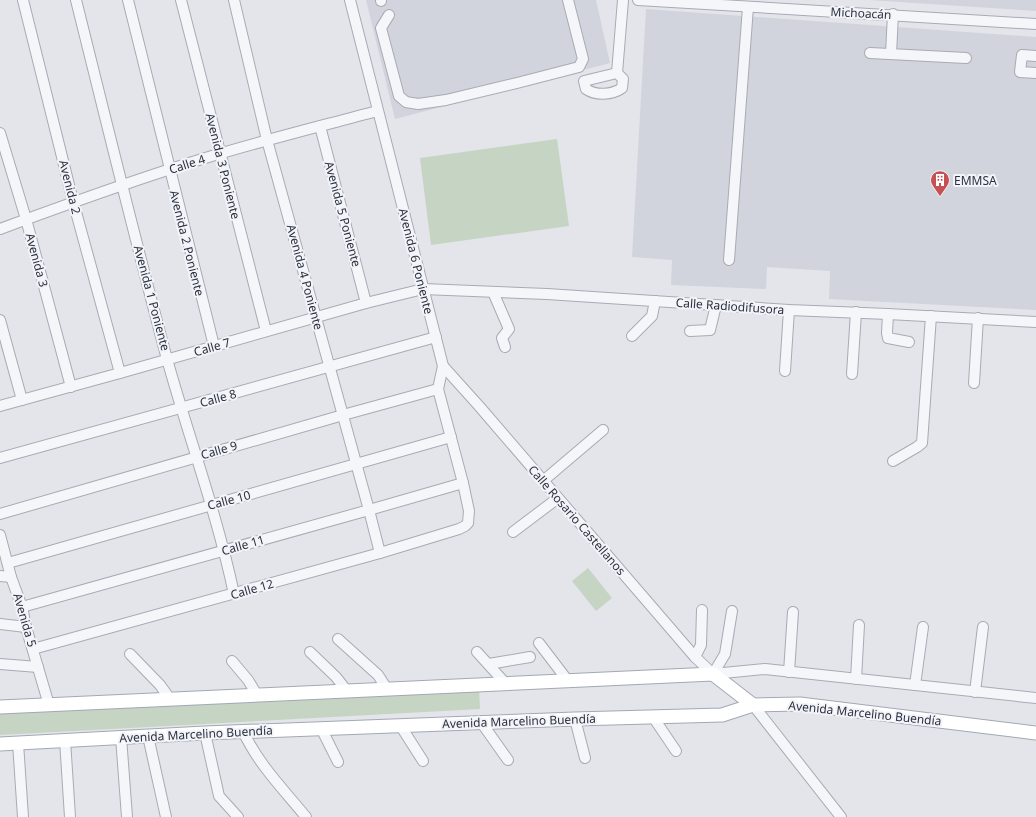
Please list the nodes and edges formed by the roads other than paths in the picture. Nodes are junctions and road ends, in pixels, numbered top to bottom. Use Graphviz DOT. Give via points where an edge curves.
graph roads {
  1 [pos="23,0"];
  2 [pos="76,0"];
  3 [pos="128,0"];
  4 [pos="181,0"];
  5 [pos="234,0"];
  6 [pos="350,0"];
  7 [pos="568,0"];
  8 [pos="623,0"];
  9 [pos="638,0"];
  10 [pos="748,7"];
  11 [pos="893,14"];
  12 [pos="389,15"];
  13 [pos="1036,24"];
  14 [pos="870,53"];
  15 [pos="891,54"];
  16 [pos="1036,56"];
  17 [pos="966,58"];
  18 [pos="1036,73"];
  19 [pos="618,74"];
  20 [pos="377,111"];
  21 [pos="320,126"];
  22 [pos="0,133"];
  23 [pos="267,140"];
  24 [pos="220,154"];
  25 [pos="169,170"];
  26 [pos="122,185"];
  27 [pos="73,202"];
  28 [pos="26,219"];
  29 [pos="0,229"];
  30 [pos="729,260"];
  31 [pos="423,289"];
  32 [pos="493,292"];
  33 [pos="655,301"];
  34 [pos="366,303"];
  35 [pos="716,305"];
  36 [pos="789,310"];
  37 [pos="856,312"];
  38 [pos="888,314"];
  39 [pos="931,316"];
  40 [pos="317,317"];
  41 [pos="978,318"];
  42 [pos="0,320"];
  43 [pos="1036,322"];
  44 [pos="266,331"];
  45 [pos="690,331"];
  46 [pos="632,336"];
  47 [pos="436,337"];
  48 [pos="908,342"];
  49 [pos="214,346"];
  50 [pos="505,347"];
  51 [pos="168,360"];
  52 [pos="443,366"];
  53 [pos="330,367"];
  54 [pos="785,371"];
  55 [pos="120,374"];
  56 [pos="852,374"];
  57 [pos="974,383"];
  58 [pos="71,387"];
  59 [pos="438,390"];
  60 [pos="22,400"];
  61 [pos="0,406"];
  62 [pos="182,408"];
  63 [pos="343,415"];
  64 [pos="603,430"];
  65 [pos="451,437"];
  66 [pos="196,457"];
  67 [pos="0,458"];
  68 [pos="893,461"];
  69 [pos="357,465"];
  70 [pos="543,481"];
  71 [pos="463,483"];
  72 [pos="558,498"];
  73 [pos="211,505"];
  74 [pos="369,510"];
  75 [pos="0,514"];
  76 [pos="468,523"];
  77 [pos="513,532"];
  78 [pos="0,535"];
  79 [pos="225,550"];
  80 [pos="380,553"];
  81 [pos="8,563"];
  82 [pos="0,576"];
  83 [pos="12,577"];
  84 [pos="234,594"];
  85 [pos="22,607"];
  86 [pos="702,610"];
  87 [pos="732,611"];
  88 [pos="793,612"];
  89 [pos="0,624"];
  90 [pos="859,625"];
  91 [pos="26,626"];
  92 [pos="923,627"];
  93 [pos="983,627"];
  94 [pos="338,639"];
  95 [pos="539,643"];
  96 [pos="33,649"];
  97 [pos="310,652"];
  98 [pos="476,652"];
  99 [pos="130,654"];
  100 [pos="530,657"];
  101 [pos="695,657"];
  102 [pos="232,662"];
  103 [pos="0,664"];
  104 [pos="489,664"];
  105 [pos="38,667"];
  106 [pos="789,672"];
  107 [pos="713,674"];
  108 [pos="856,679"];
  109 [pos="568,681"];
  110 [pos="506,684"];
  111 [pos="915,685"];
  112 [pos="387,690"];
  113 [pos="347,691"];
  114 [pos="975,692"];
  115 [pos="257,695"];
  116 [pos="1036,698"];
  117 [pos="170,699"];
  118 [pos="50,705"];
  119 [pos="753,705"];
  120 [pos="0,708"];
  121 [pos="652,717"];
  122 [pos="575,719"];
  123 [pos="481,722"];
  124 [pos="400,725"];
  125 [pos="321,728"];
  126 [pos="243,731"];
  127 [pos="205,732"];
  128 [pos="1036,733"];
  129 [pos="148,736"];
  130 [pos="121,737"];
  131 [pos="65,740"];
  132 [pos="18,743"];
  133 [pos="0,744"];
  134 [pos="676,751"];
  135 [pos="585,758"];
  136 [pos="508,760"];
  137 [pos="423,761"];
  138 [pos="338,762"];
  139 [pos="23,817"];
  140 [pos="70,817"];
  141 [pos="127,817"];
  142 [pos="166,817"];
  143 [pos="238,817"];
  144 [pos="306,817"];
  145 [pos="841,817"];
  1 -- 27 [label="street, Avenida 2"];
  2 -- 26 [label="street, Avenida 1 Poniente"];
  3 -- 25 [label="street, Avenida 2 Poniente"];
  4 -- 24 [label="street, Avenida 3 Poniente"];
  5 -- 23 [label="street, Avenida 4 Poniente"];
  6 -- 20 [label="street, Avenida 6 Poniente"];
  7 -- 12 [label="street" via="583,59 579,66 525,82 418,104 406,102 399,96 381,28"];
  8 -- 19 [label="street"];
  9 -- 10 [label="street, Michoacán"];
  10 -- 11 [label="street, Michoacán"];
  10 -- 30 [label="street"];
  11 -- 13 [label="street, Michoacán"];
  11 -- 15 [label="street"];
  14 -- 15 [label="street"];
  15 -- 17 [label="street"];
  16 -- 18 [label="street" via="1022,56 1020,72"];
  20 -- 21 [label="street, Calle 4"];
  20 -- 31 [label="street, Avenida 6 Poniente"];
  21 -- 23 [label="street, Calle 4"];
  21 -- 34 [label="street, Avenida 5 Poniente"];
  22 -- 28 [label="street, Avenida 3"];
  23 -- 24 [label="street, Calle 4"];
  23 -- 40 [label="street, Avenida 4 Poniente"];
  24 -- 25 [label="street, Calle 4"];
  24 -- 44 [label="street, Avenida 3 Poniente"];
  25 -- 26 [label="street, Calle 4"];
  25 -- 49 [label="street, Avenida 2 Poniente"];
  26 -- 27 [label="street, Calle 4"];
  26 -- 51 [label="street, Avenida 1 Poniente"];
  27 -- 28 [label="street, Calle 4"];
  27 -- 55 [label="street, Avenida 2"];
  28 -- 29 [label="street, Calle 4"];
  28 -- 58 [label="street, Avenida 3"];
  31 -- 32 [label="street, Calle Radiodifusora"];
  31 -- 34 [label="street, Calle 7"];
  31 -- 47 [label="street, Avenida 6 Poniente"];
  32 -- 33 [label="street, Calle Radiodifusora"];
  32 -- 50 [label="street" via="509,329 502,338"];
  33 -- 35 [label="street, Calle Radiodifusora"];
  33 -- 46 [label="street" via="652,316"];
  34 -- 40 [label="street, Calle 7"];
  35 -- 36 [label="street, Calle Radiodifusora"];
  35 -- 45 [label="street" via="710,330"];
  36 -- 37 [label="street, Calle Radiodifusora"];
  36 -- 54 [label="street"];
  37 -- 38 [label="street, Calle Radiodifusora"];
  37 -- 56 [label="street"];
  38 -- 39 [label="street, Calle Radiodifusora"];
  38 -- 48 [label="street" via="888,338"];
  39 -- 41 [label="street, Calle Radiodifusora"];
  39 -- 68 [label="street" via="922,442"];
  40 -- 44 [label="street, Calle 7"];
  40 -- 53 [label="street, Avenida 4 Poniente"];
  41 -- 43 [label="street, Calle Radiodifusora"];
  41 -- 57 [label="street"];
  42 -- 60 [label="street"];
  44 -- 49 [label="street, Calle 7"];
  47 -- 52 [label="street, Avenida 6 Poniente"];
  47 -- 53 [label="street, Calle 8"];
  49 -- 51 [label="street, Calle 7"];
  51 -- 55 [label="street, Calle 7"];
  51 -- 62 [label="street, Avenida 1 Poniente"];
  52 -- 59 [label="street, Avenida 6 Poniente"];
  52 -- 70 [label="street, Calle Rosario Castellanos"];
  53 -- 62 [label="street, Calle 8"];
  53 -- 63 [label="street, Avenida 4 Poniente"];
  55 -- 58 [label="street, Calle 7"];
  58 -- 60 [label="street, Calle 7"];
  59 -- 63 [label="street, Calle 9"];
  59 -- 65 [label="street, Avenida 6 Poniente"];
  60 -- 61 [label="street, Calle 7"];
  62 -- 66 [label="street, Avenida 1 Poniente"];
  62 -- 67 [label="street, Calle 8"];
  63 -- 66 [label="street, Calle 9"];
  63 -- 69 [label="street, Avenida 4 Poniente"];
  64 -- 70 [label="street"];
  65 -- 69 [label="street, Calle 10"];
  65 -- 71 [label="street, Avenida 6 Poniente"];
  66 -- 73 [label="street, Avenida 1 Poniente"];
  66 -- 75 [label="street, Calle 9"];
  69 -- 73 [label="street, Calle 10"];
  69 -- 74 [label="street, Avenida 4 Poniente"];
  70 -- 72 [label="street, Calle Rosario Castellanos"];
  71 -- 74 [label="street, Calle 11"];
  71 -- 76 [label="street, Avenida 6 Poniente" via="469,511"];
  72 -- 77 [label="street"];
  72 -- 101 [label="street, Calle Rosario Castellanos"];
  73 -- 79 [label="street, Avenida 1 Poniente"];
  73 -- 81 [label="street, Calle 10"];
  74 -- 79 [label="street, Calle 11"];
  74 -- 80 [label="street, Avenida 4 Poniente"];
  76 -- 80 [label="street, Calle 12" via="459,529"];
  78 -- 81 [label="street, Avenida 5"];
  79 -- 84 [label="street, Avenida 1 Poniente"];
  79 -- 85 [label="street, Calle 11"];
  80 -- 84 [label="street, Calle 12"];
  81 -- 83 [label="street, Avenida 5"];
  82 -- 83 [label="street"];
  83 -- 85 [label="street, Avenida 5"];
  84 -- 96 [label="street, Calle 12"];
  85 -- 91 [label="street, Avenida 5"];
  86 -- 101 [label="street" via="701,645"];
  87 -- 107 [label="street" via="725,654"];
  88 -- 106 [label="street"];
  89 -- 91 [label="street"];
  90 -- 108 [label="street"];
  91 -- 96 [label="street, Avenida 5"];
  92 -- 111 [label="street"];
  93 -- 114 [label="street"];
  94 -- 112 [label="street" via="378,675"];
  95 -- 109 [label="street"];
  96 -- 105 [label="street, Avenida 5"];
  97 -- 113 [label="street" via="336,676"];
  98 -- 104 [label="street"];
  99 -- 117 [label="street"];
  100 -- 104 [label="street"];
  101 -- 107 [label="street, Calle Rosario Castellanos"];
  102 -- 115 [label="street"];
  103 -- 105 [label="street"];
  104 -- 110 [label="street"];
  105 -- 118 [label="street, Avenida 5"];
  106 -- 107 [label="street" via="765,669"];
  106 -- 108 [label="street"];
  107 -- 109 [label="main road"];
  107 -- 119 [label="main road"];
  108 -- 111 [label="street"];
  109 -- 110 [label="main road"];
  110 -- 112 [label="main road"];
  111 -- 114 [label="street"];
  112 -- 113 [label="main road"];
  113 -- 115 [label="main road"];
  114 -- 116 [label="street"];
  115 -- 117 [label="main road"];
  117 -- 118 [label="main road"];
  118 -- 120 [label="main road"];
  119 -- 121 [label="main road, Avenida Marcelino Buendía" via="722,715"];
  119 -- 128 [label="main road, Avenida Marcelino Buendía" via="800,704"];
  119 -- 145 [label="street"];
  121 -- 122 [label="main road, Avenida Marcelino Buendía"];
  121 -- 134 [label="street"];
  122 -- 123 [label="main road, Avenida Marcelino Buendía"];
  122 -- 135 [label="street"];
  123 -- 124 [label="main road, Avenida Marcelino Buendía"];
  123 -- 136 [label="street"];
  124 -- 125 [label="main road, Avenida Marcelino Buendía"];
  124 -- 137 [label="street"];
  125 -- 126 [label="main road, Avenida Marcelino Buendía"];
  125 -- 138 [label="street"];
  126 -- 127 [label="main road, Avenida Marcelino Buendía"];
  126 -- 144 [label="street" via="250,747 263,765"];
  127 -- 129 [label="main road, Avenida Marcelino Buendía"];
  127 -- 143 [label="street" via="219,796"];
  129 -- 130 [label="main road, Avenida Marcelino Buendía"];
  129 -- 142 [label="street"];
  130 -- 131 [label="main road, Avenida Marcelino Buendía"];
  130 -- 141 [label="street"];
  131 -- 132 [label="main road, Avenida Marcelino Buendía"];
  131 -- 140 [label="street"];
  132 -- 133 [label="main road, Avenida Marcelino Buendía"];
  132 -- 139 [label="street"];
}
